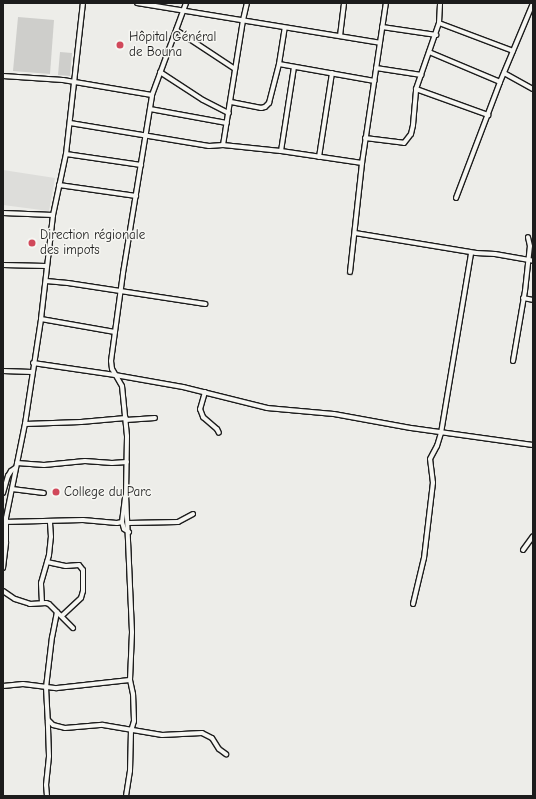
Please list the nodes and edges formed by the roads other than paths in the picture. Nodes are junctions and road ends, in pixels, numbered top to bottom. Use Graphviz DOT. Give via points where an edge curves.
graph roads {
  1 [pos="83,3"];
  2 [pos="137,3"];
  3 [pos="186,3"];
  4 [pos="247,3"];
  5 [pos="344,3"];
  6 [pos="386,3"];
  7 [pos="440,3"];
  8 [pos="533,3"];
  9 [pos="183,11"];
  10 [pos="243,20"];
  11 [pos="439,22"];
  12 [pos="382,27"];
  13 [pos="286,28"];
  14 [pos="176,30"];
  15 [pos="436,35"];
  16 [pos="340,36"];
  17 [pos="380,42"];
  18 [pos="513,51"];
  19 [pos="429,52"];
  20 [pos="279,64"];
  21 [pos="294,67"];
  22 [pos="376,68"];
  23 [pos="235,69"];
  24 [pos="160,72"];
  25 [pos="332,73"];
  26 [pos="504,73"];
  27 [pos="421,75"];
  28 [pos="3,76"];
  29 [pos="374,81"];
  30 [pos="75,82"];
  31 [pos="500,82"];
  32 [pos="533,88"];
  33 [pos="416,89"];
  34 [pos="152,95"];
  35 [pos="231,102"];
  36 [pos="150,108"];
  37 [pos="229,113"];
  38 [pos="488,114"];
  39 [pos="227,123"];
  40 [pos="70,124"];
  41 [pos="146,136"];
  42 [pos="365,138"];
  43 [pos="223,145"];
  44 [pos="281,151"];
  45 [pos="66,154"];
  46 [pos="319,157"];
  47 [pos="362,163"];
  48 [pos="141,165"];
  49 [pos="59,185"];
  50 [pos="136,196"];
  51 [pos="456,198"];
  52 [pos="3,213"];
  53 [pos="53,216"];
  54 [pos="355,233"];
  55 [pos="528,237"];
  56 [pos="471,253"];
  57 [pos="530,260"];
  58 [pos="3,265"];
  59 [pos="46,266"];
  60 [pos="350,272"];
  61 [pos="46,281"];
  62 [pos="122,291"];
  63 [pos="523,298"];
  64 [pos="533,300"];
  65 [pos="205,304"];
  66 [pos="41,319"];
  67 [pos="115,332"];
  68 [pos="513,361"];
  69 [pos="33,364"];
  70 [pos="3,372"];
  71 [pos="32,372"];
  72 [pos="115,375"];
  73 [pos="205,392"];
  74 [pos="155,418"];
  75 [pos="126,419"];
  76 [pos="25,424"];
  77 [pos="219,433"];
  78 [pos="441,433"];
  79 [pos="533,445"];
  80 [pos="127,462"];
  81 [pos="17,463"];
  82 [pos="15,468"];
  83 [pos="12,489"];
  84 [pos="3,493"];
  85 [pos="44,493"];
  86 [pos="126,494"];
  87 [pos="193,514"];
  88 [pos="50,521"];
  89 [pos="122,522"];
  90 [pos="5,523"];
  91 [pos="128,523"];
  92 [pos="129,532"];
  93 [pos="533,536"];
  94 [pos="524,550"];
  95 [pos="47,562"];
  96 [pos="3,568"];
  97 [pos="3,592"];
  98 [pos="42,603"];
  99 [pos="413,604"];
  100 [pos="58,612"];
  101 [pos="62,616"];
  102 [pos="73,628"];
  103 [pos="130,680"];
  104 [pos="3,686"];
  105 [pos="46,687"];
  106 [pos="48,720"];
  107 [pos="131,731"];
  108 [pos="226,754"];
  109 [pos="128,786"];
  110 [pos="47,796"];
  111 [pos="126,796"];
  112 [pos="130,796"];
  1 -- 30 [label="street"];
  2 -- 9 [label="street"];
  3 -- 9 [label="street"];
  4 -- 10 [label="street"];
  5 -- 16 [label="street"];
  6 -- 12 [label="street"];
  7 -- 11 [label="street"];
  8 -- 18 [label="street"];
  9 -- 10 [label="street"];
  9 -- 14 [label="street"];
  10 -- 13 [label="street"];
  10 -- 23 [label="street"];
  11 -- 15 [label="street"];
  11 -- 18 [label="street"];
  12 -- 15 [label="street"];
  12 -- 17 [label="street"];
  13 -- 16 [label="street"];
  13 -- 20 [label="street"];
  14 -- 23 [label="street"];
  14 -- 24 [label="street"];
  15 -- 19 [label="street"];
  16 -- 17 [label="street"];
  17 -- 22 [label="street"];
  18 -- 26 [label="street"];
  19 -- 27 [label="street"];
  19 -- 31 [label="street"];
  20 -- 21 [label="street"];
  20 -- 35 [label="street" via="272,98 267,106 257,107"];
  21 -- 25 [label="street"];
  21 -- 44 [label="street"];
  22 -- 27 [label="street"];
  22 -- 29 [label="street"];
  23 -- 35 [label="street"];
  24 -- 34 [label="street"];
  24 -- 37 [label="street" via="203,100"];
  25 -- 29 [label="street"];
  25 -- 46 [label="street"];
  26 -- 31 [label="street"];
  26 -- 32 [label="street"];
  27 -- 33 [label="street"];
  28 -- 30 [label="street"];
  29 -- 42 [label="street"];
  30 -- 34 [label="street"];
  30 -- 40 [label="street"];
  31 -- 38 [label="street"];
  33 -- 38 [label="street"];
  33 -- 42 [label="street" via="413,126 404,143"];
  34 -- 36 [label="street"];
  35 -- 37 [label="street"];
  36 -- 39 [label="street"];
  36 -- 41 [label="street"];
  37 -- 39 [label="street"];
  38 -- 51 [label="street"];
  39 -- 43 [label="street"];
  40 -- 41 [label="street"];
  40 -- 45 [label="street"];
  41 -- 43 [label="street" via="208,146"];
  41 -- 48 [label="street"];
  42 -- 47 [label="street"];
  43 -- 44 [label="street"];
  44 -- 46 [label="street"];
  45 -- 48 [label="street"];
  45 -- 49 [label="street"];
  46 -- 47 [label="street"];
  47 -- 54 [label="street"];
  48 -- 50 [label="street"];
  49 -- 50 [label="street"];
  49 -- 53 [label="street"];
  50 -- 62 [label="street"];
  52 -- 53 [label="street"];
  53 -- 59 [label="street"];
  54 -- 56 [label="street"];
  54 -- 60 [label="street"];
  55 -- 57 [label="street"];
  56 -- 57 [label="street"];
  56 -- 78 [label="street"];
  57 -- 63 [label="street"];
  58 -- 59 [label="street"];
  59 -- 61 [label="street"];
  61 -- 62 [label="street"];
  61 -- 66 [label="street"];
  62 -- 65 [label="street"];
  62 -- 67 [label="street"];
  63 -- 64 [label="street"];
  63 -- 68 [label="street"];
  66 -- 67 [label="street"];
  66 -- 69 [label="street"];
  67 -- 72 [label="street" via="112,361"];
  69 -- 71 [label="street"];
  69 -- 72 [label="street"];
  70 -- 71 [label="street"];
  71 -- 76 [label="street"];
  72 -- 73 [label="street"];
  72 -- 75 [label="street" via="121,382"];
  73 -- 77 [label="street" via="200,409 203,417"];
  73 -- 78 [label="street" via="260,406 334,414"];
  74 -- 75 [label="street"];
  75 -- 76 [label="street"];
  75 -- 80 [label="street"];
  76 -- 81 [label="street"];
  78 -- 79 [label="street"];
  78 -- 99 [label="street" via="430,459 432,483 424,558"];
  80 -- 81 [label="street" via="85,461 44,466"];
  80 -- 86 [label="street"];
  81 -- 82 [label="street"];
  82 -- 83 [label="street"];
  82 -- 84 [label="street" via="8,476"];
  83 -- 85 [label="street"];
  83 -- 90 [label="street"];
  86 -- 89 [label="street"];
  86 -- 91 [label="street"];
  87 -- 91 [label="street" via="178,522"];
  88 -- 89 [label="street"];
  88 -- 90 [label="street"];
  88 -- 95 [label="street" via="51,537"];
  89 -- 92 [label="street" via="124,529"];
  90 -- 96 [label="street"];
  91 -- 92 [label="street"];
  92 -- 103 [label="street" via="132,632"];
  93 -- 94 [label="street"];
  95 -- 98 [label="street" via="40,583"];
  95 -- 101 [label="street" via="66,566 79,565 83,570 81,598"];
  97 -- 98 [label="street" via="30,604"];
  98 -- 100 [label="street" via="49,604"];
  100 -- 101 [label="street"];
  100 -- 105 [label="street"];
  101 -- 102 [label="street"];
  103 -- 105 [label="street"];
  103 -- 107 [label="street" via="134,715"];
  104 -- 105 [label="street" via="23,684"];
  105 -- 106 [label="street"];
  106 -- 107 [label="street" via="59,727 103,725"];
  106 -- 110 [label="street"];
  107 -- 108 [label="street" via="162,735 208,734"];
  107 -- 109 [label="street"];
  109 -- 111 [label="street"];
  109 -- 112 [label="street"];
}
